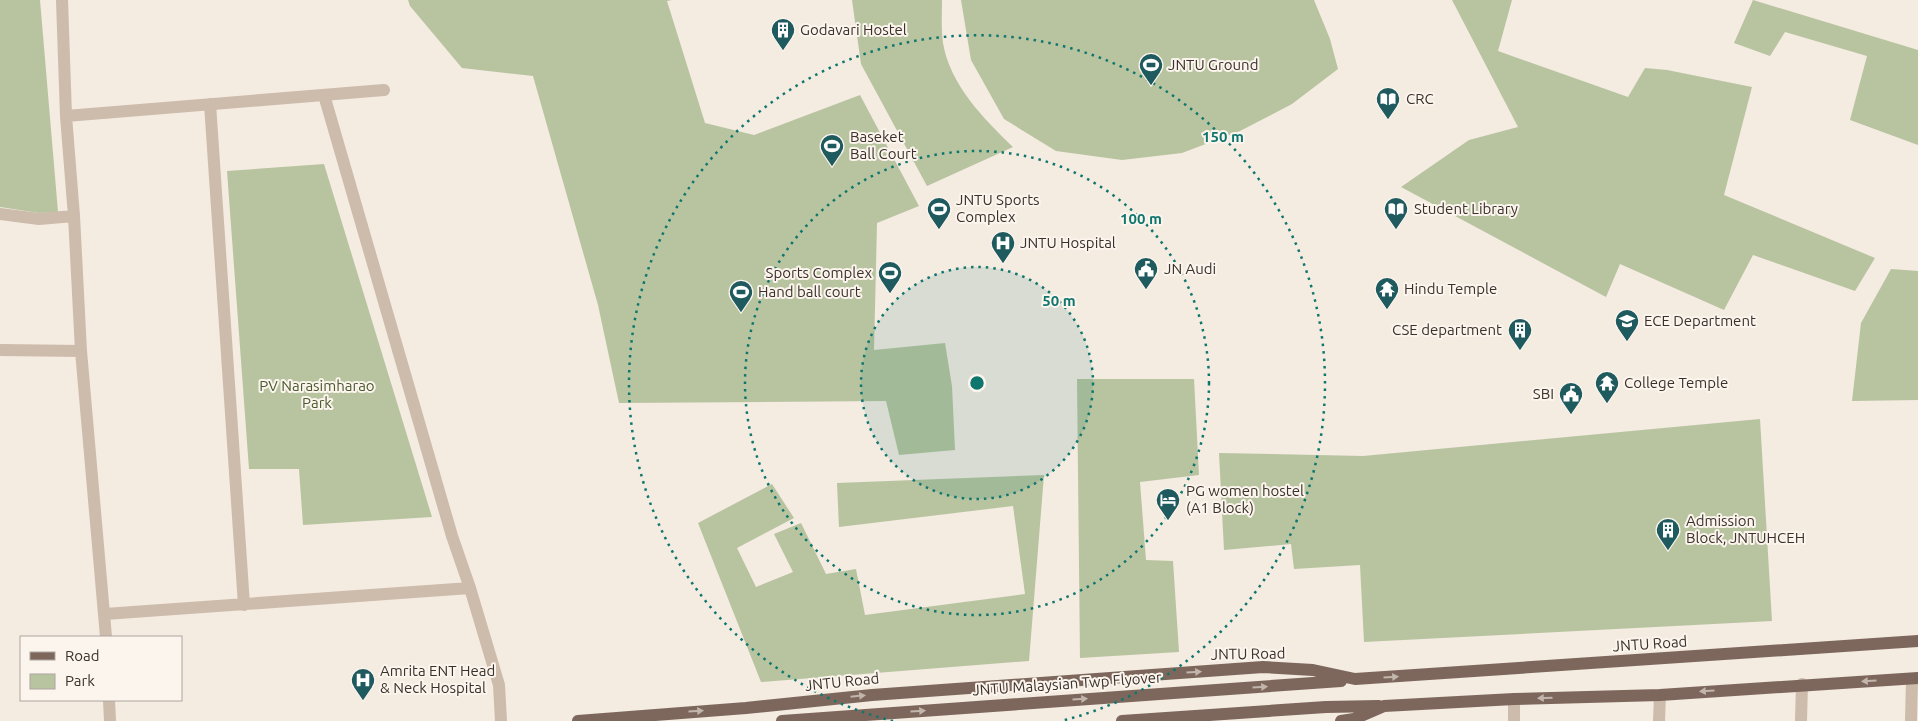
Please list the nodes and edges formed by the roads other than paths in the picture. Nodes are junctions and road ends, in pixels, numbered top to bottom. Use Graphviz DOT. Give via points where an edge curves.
graph roads {
  1 [pos="62,0"];
  2 [pos="384,90"];
  3 [pos="324,95"];
  4 [pos="210,104"];
  5 [pos="66,116"];
  6 [pos="0,214"];
  7 [pos="74,216"];
  8 [pos="0,350"];
  9 [pos="81,351"];
  10 [pos="470,588"];
  11 [pos="244,605"];
  12 [pos="106,614"];
  13 [pos="106,636"];
  14 [pos="1918,641"];
  15 [pos="1915,678"];
  16 [pos="1355,679"];
  17 [pos="1802,684"];
  18 [pos="1660,695"];
  19 [pos="1514,699"];
  20 [pos="109,701"];
  21 [pos="1384,706"];
  22 [pos="110,721"];
  23 [pos="500,721"];
  24 [pos="578,721"];
  25 [pos="782,721"];
  26 [pos="1122,721"];
  27 [pos="1341,721"];
  28 [pos="1514,721"];
  29 [pos="1659,721"];
  30 [pos="1802,721"];
  31 [pos="1911,721"];
  1 -- 5 [label="street"];
  2 -- 3 [label="street"];
  3 -- 4 [label="street"];
  3 -- 10 [label="street" via="449,526"];
  4 -- 5 [label="street"];
  4 -- 11 [label="street"];
  5 -- 7 [label="street"];
  6 -- 7 [label="street" via="39,219"];
  7 -- 9 [label="street"];
  8 -- 9 [label="street"];
  9 -- 12 [label="street"];
  10 -- 11 [label="street"];
  10 -- 23 [label="street" via="499,685"];
  11 -- 12 [label="street"];
  12 -- 13 [label="street"];
  16 -- 14 [label="main road, JNTU Road, one-way"];
  15 -- 17 [label="main road, one-way"];
  15 -- 31 [label="street"];
  24 -- 16 [label="main road, JNTU Road, one-way" via="872,695 1263,668 1313,670"];
  25 -- 16 [label="main road, JNTU Malaysian Twp Flyover, one-way"];
  17 -- 18 [label="main road, one-way"];
  17 -- 30 [label="street"];
  18 -- 19 [label="main road, one-way"];
  18 -- 29 [label="street"];
  19 -- 21 [label="main road"];
  19 -- 28 [label="street"];
  20 -- 22 [label="street"];
  21 -- 26 [label="main road"];
  21 -- 27 [label="main road" via="1354,720"];
}
